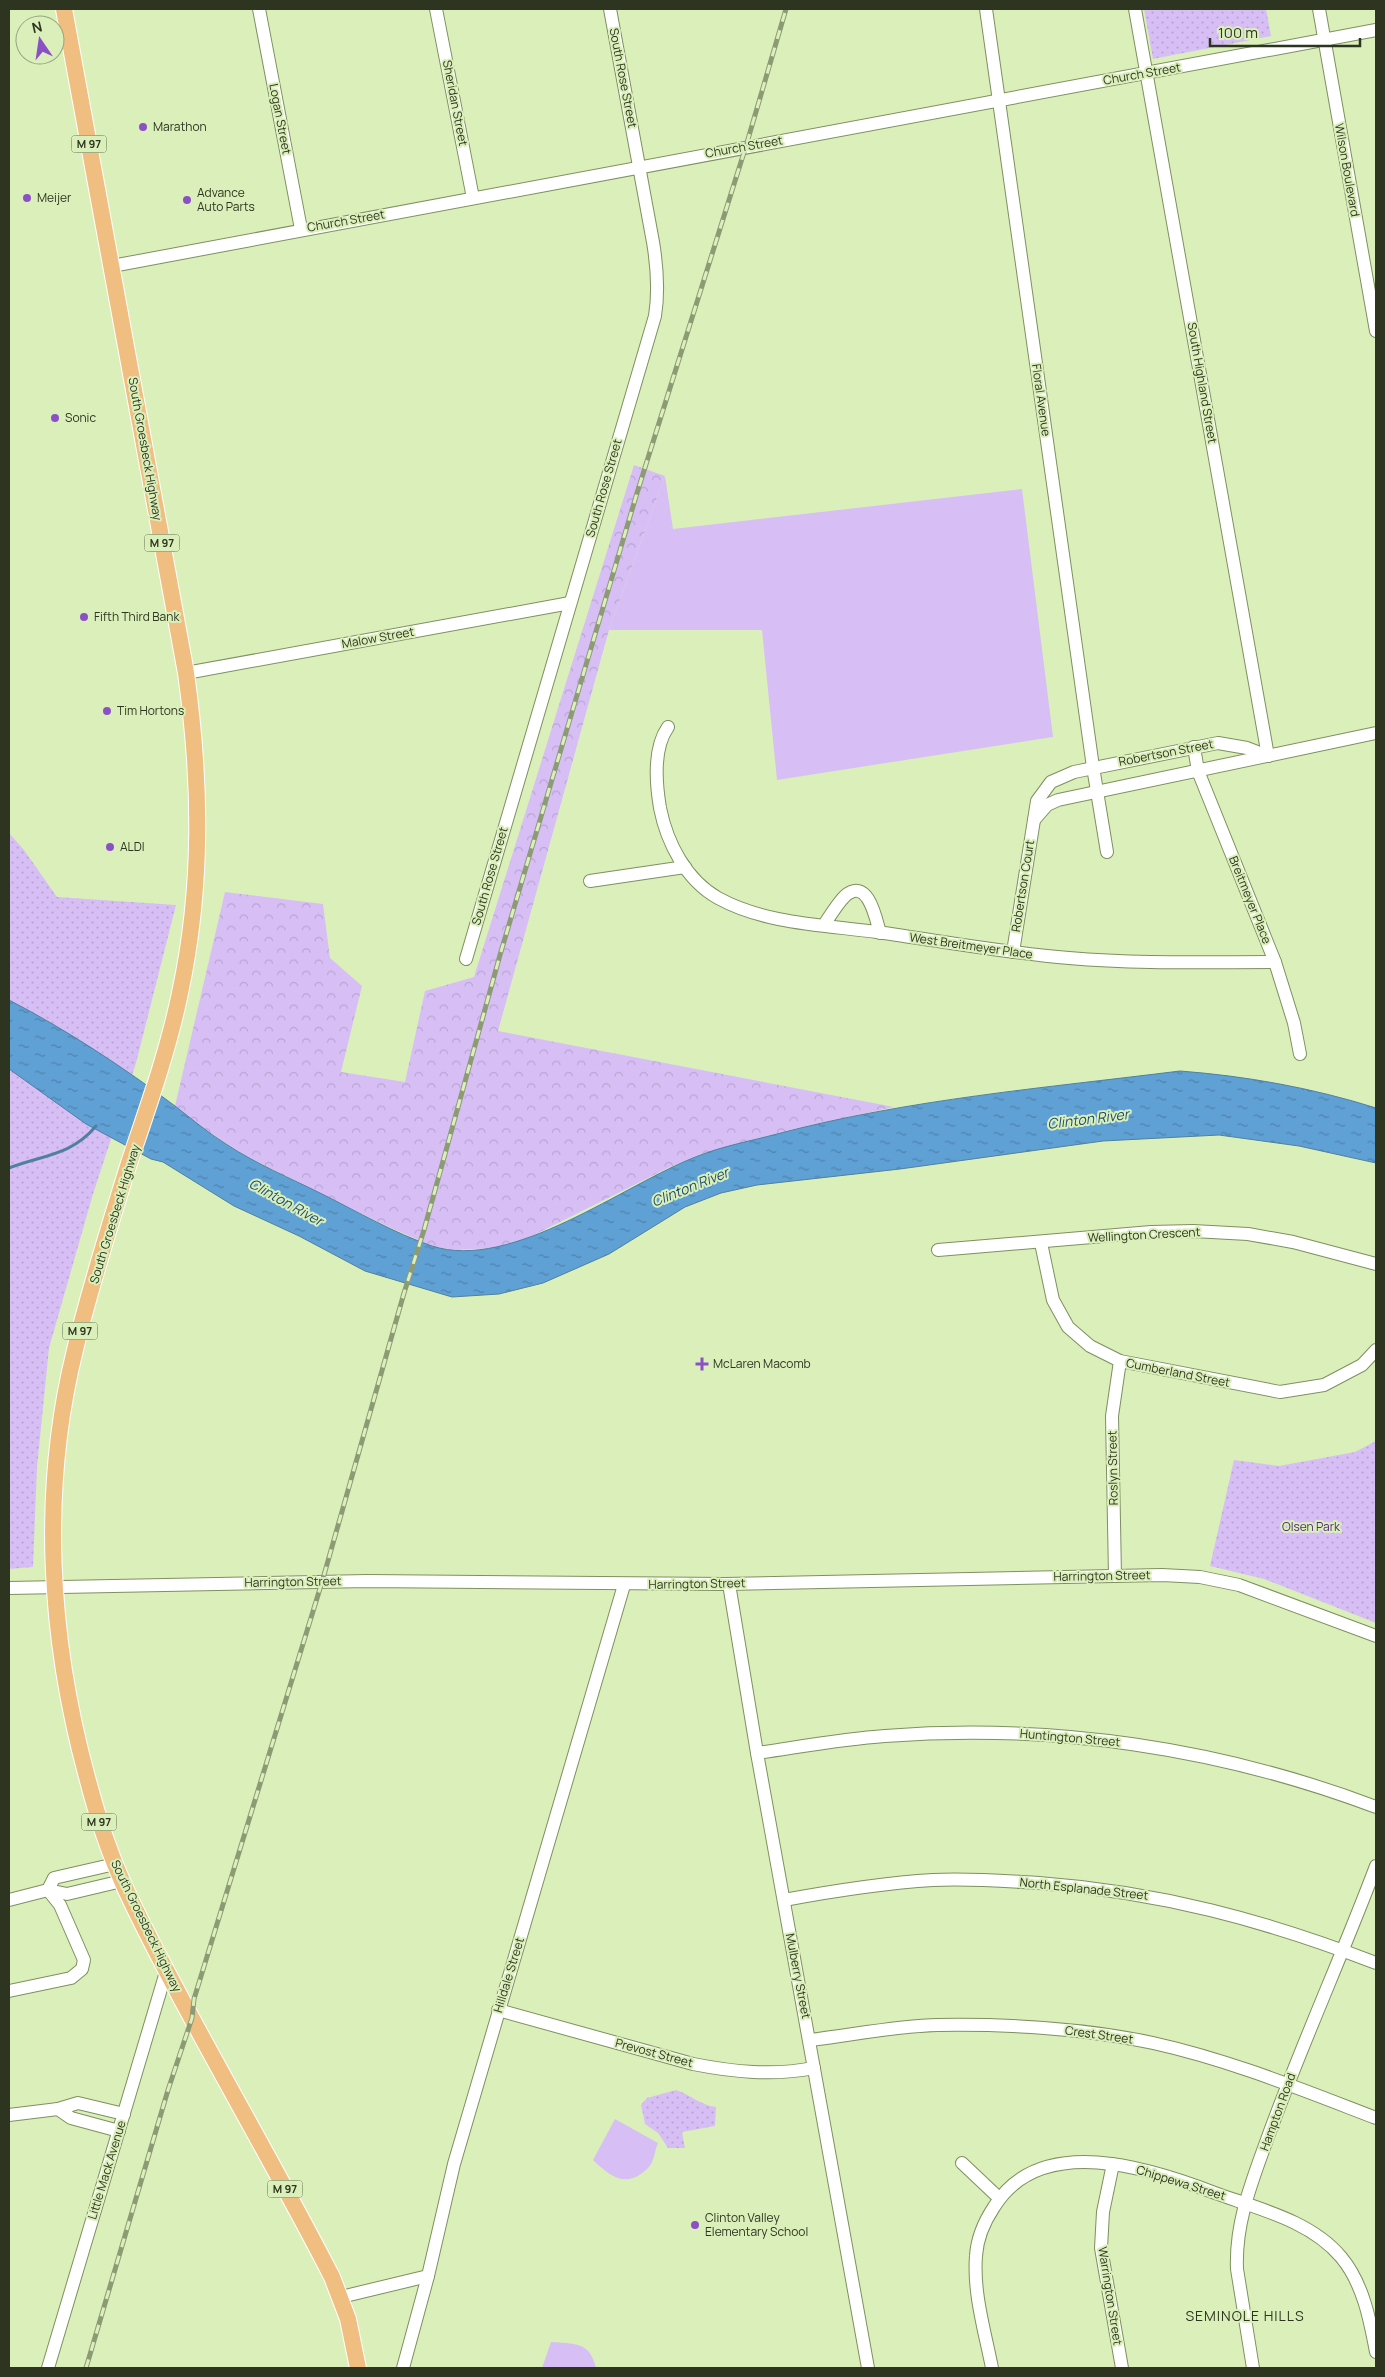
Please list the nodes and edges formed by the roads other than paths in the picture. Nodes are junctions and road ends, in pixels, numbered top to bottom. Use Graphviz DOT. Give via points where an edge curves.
graph roads {
  1 [pos="64,9"];
  2 [pos="259,9"];
  3 [pos="436,9"];
  4 [pos="610,9"];
  5 [pos="986,9"];
  6 [pos="1135,9"];
  7 [pos="1318,9"];
  8 [pos="1376,30"];
  9 [pos="1324,40"];
  10 [pos="1146,73"];
  11 [pos="1000,100"];
  12 [pos="640,166"];
  13 [pos="473,198"];
  14 [pos="301,229"];
  15 [pos="112,266"];
  16 [pos="1376,331"];
  17 [pos="570,603"];
  18 [pos="186,673"];
  19 [pos="668,727"];
  20 [pos="1376,733"];
  21 [pos="1194,747"];
  22 [pos="1268,756"];
  23 [pos="1092,768"];
  24 [pos="1198,771"];
  25 [pos="1096,792"];
  26 [pos="1034,820"];
  27 [pos="1107,852"];
  28 [pos="685,867"];
  29 [pos="590,881"];
  30 [pos="824,925"];
  31 [pos="880,932"];
  32 [pos="1013,952"];
  33 [pos="466,959"];
  34 [pos="1275,962"];
  35 [pos="1300,1054"];
  36 [pos="1041,1243"];
  37 [pos="938,1250"];
  38 [pos="1376,1264"];
  39 [pos="1376,1350"];
  40 [pos="1120,1361"];
  41 [pos="1115,1576"];
  42 [pos="729,1584"];
  43 [pos="624,1585"];
  44 [pos="9,1588"];
  45 [pos="55,1588"];
  46 [pos="1376,1636"];
  47 [pos="757,1754"];
  48 [pos="1376,1807"];
  49 [pos="115,1864"];
  50 [pos="1376,1866"];
  51 [pos="122,1881"];
  52 [pos="48,1890"];
  53 [pos="9,1900"];
  54 [pos="784,1900"];
  55 [pos="1344,1951"];
  56 [pos="1376,1963"];
  57 [pos="166,1972"];
  58 [pos="9,1991"];
  59 [pos="498,2010"];
  60 [pos="810,2040"];
  61 [pos="814,2068"];
  62 [pos="1288,2083"];
  63 [pos="58,2109"];
  64 [pos="124,2114"];
  65 [pos="9,2116"];
  66 [pos="1376,2118"];
  67 [pos="119,2131"];
  68 [pos="962,2163"];
  69 [pos="1113,2164"];
  70 [pos="999,2198"];
  71 [pos="1245,2204"];
  72 [pos="428,2276"];
  73 [pos="341,2297"];
  74 [pos="1376,2352"];
  75 [pos="48,2368"];
  76 [pos="358,2368"];
  77 [pos="403,2368"];
  78 [pos="868,2368"];
  79 [pos="992,2368"];
  80 [pos="1122,2368"];
  81 [pos="1253,2368"];
  1 -- 15 [label="main road, South Groesbeck Highway / M 97"];
  2 -- 14 [label="street, Logan Street"];
  3 -- 13 [label="street, Sheridan Street"];
  4 -- 12 [label="street, South Rose Street"];
  5 -- 11 [label="street, Floral Avenue"];
  6 -- 10 [label="street, South Highland Street"];
  7 -- 9 [label="street, Wilson Boulevard"];
  8 -- 9 [label="street, Church Street"];
  9 -- 10 [label="street, Church Street"];
  9 -- 16 [label="street, Wilson Boulevard"];
  10 -- 11 [label="street, Church Street"];
  10 -- 22 [label="street, South Highland Street"];
  11 -- 12 [label="street, Church Street"];
  11 -- 23 [label="street, Floral Avenue"];
  12 -- 13 [label="street, Church Street"];
  12 -- 17 [label="street, South Rose Street" via="655,258 656,309"];
  13 -- 14 [label="street, Church Street"];
  14 -- 15 [label="street, Church Street"];
  15 -- 18 [label="main road, South Groesbeck Highway / M 97"];
  17 -- 18 [label="street, Malow Street"];
  17 -- 33 [label="street, South Rose Street"];
  18 -- 45 [label="main road, South Groesbeck Highway / M 97" via="198,785 195,882 184,971 158,1077 86,1308 65,1396 54,1502"];
  19 -- 28 [label="street, West Breitmeyer Place" via="659,750 659,803 667,836"];
  20 -- 22 [label="street, Robertson Street"];
  21 -- 22 [label="street, Robertson Street" via="1234,744"];
  21 -- 23 [label="street, Robertson Street"];
  21 -- 24 [label="street, Breitmeyer Place"];
  22 -- 24 [label="street, Robertson Street"];
  23 -- 25 [label="street, Floral Avenue"];
  23 -- 26 [label="street, Robertson Court" via="1059,777 1047,785 1037,801"];
  24 -- 25 [label="street, Robertson Street"];
  24 -- 34 [label="street, Breitmeyer Place"];
  25 -- 26 [label="street" via="1052,802"];
  25 -- 27 [label="street, Floral Avenue"];
  26 -- 32 [label="street, Robertson Court"];
  28 -- 29 [label="street"];
  28 -- 30 [label="street, West Breitmeyer Place" via="702,886 734,905 781,919"];
  30 -- 31 [label="street, West Breitmeyer Place"];
  30 -- 31 [label="street" via="845,896 857,892 869,899"];
  31 -- 32 [label="street, West Breitmeyer Place"];
  32 -- 34 [label="street, West Breitmeyer Place" via="1124,962"];
  34 -- 35 [label="street, Breitmeyer Place"];
  36 -- 37 [label="street, Wellington Crescent"];
  36 -- 38 [label="street, Wellington Crescent" via="1158,1232 1216,1232 1294,1242"];
  36 -- 40 [label="street, Cumberland Street" via="1053,1300 1068,1327 1090,1346"];
  39 -- 40 [label="street, Cumberland Street" via="1362,1365 1324,1385 1280,1392"];
  40 -- 41 [label="street, Roslyn Street" via="1112,1416"];
  41 -- 42 [label="street, Harrington Street"];
  41 -- 46 [label="street, Harrington Street" via="1162,1575 1222,1581"];
  42 -- 43 [label="street, Harrington Street"];
  42 -- 47 [label="street, Mulberry Street"];
  43 -- 45 [label="street, Harrington Street" via="367,1580"];
  43 -- 59 [label="street, Hilldale Street"];
  44 -- 45 [label="street, Harrington Street"];
  45 -- 49 [label="main road, South Groesbeck Highway / M 97" via="68,1706 97,1816"];
  47 -- 48 [label="street, Huntington Street" via="853,1739 920,1734 1084,1738 1247,1766"];
  47 -- 54 [label="street, Mulberry Street"];
  49 -- 51 [label="main road, South Groesbeck Highway / M 97"];
  49 -- 52 [label="street" via="54,1878"];
  50 -- 55 [label="street, Hampton Road"];
  51 -- 52 [label="street" via="67,1894"];
  51 -- 57 [label="main road, South Groesbeck Highway / M 97"];
  52 -- 53 [label="street"];
  52 -- 58 [label="street" via="60,1905 84,1960 82,1969 70,1978"];
  54 -- 55 [label="street, North Esplanade Street" via="935,1880 1051,1884 1122,1891 1206,1908 1251,1919"];
  54 -- 60 [label="street, Mulberry Street"];
  55 -- 56 [label="street, North Esplanade Street"];
  55 -- 62 [label="street, Hampton Road"];
  57 -- 64 [label="street, Little Mack Avenue"];
  57 -- 73 [label="main road, South Groesbeck Highway / M 97" via="309,2232"];
  59 -- 61 [label="street, Prevost Street" via="693,2064 726,2070 773,2072"];
  59 -- 72 [label="street, Hilldale Street" via="454,2164"];
  60 -- 61 [label="street, Mulberry Street"];
  60 -- 62 [label="street, Crest Street" via="938,2025 1052,2029 1154,2044"];
  61 -- 78 [label="street, Mulberry Street"];
  62 -- 66 [label="street, Crest Street"];
  62 -- 71 [label="street, Hampton Road"];
  63 -- 64 [label="street" via="78,2103"];
  63 -- 65 [label="street"];
  63 -- 67 [label="street" via="71,2118"];
  64 -- 67 [label="street, Little Mack Avenue"];
  67 -- 75 [label="street, Little Mack Avenue"];
  68 -- 70 [label="street"];
  69 -- 70 [label="street, Chippewa Street" via="1073,2163 1043,2168 1021,2179"];
  69 -- 71 [label="street, Chippewa Street" via="1175,2179"];
  69 -- 80 [label="street, Warrington Street" via="1103,2212 1101,2248"];
  70 -- 79 [label="street, Chippewa Street" via="982,2231 976,2265"];
  71 -- 74 [label="street, Chippewa Street" via="1314,2233 1342,2258 1360,2289"];
  71 -- 81 [label="street, Hampton Road" via="1238,2231 1237,2269"];
  72 -- 73 [label="street"];
  72 -- 77 [label="street, Hilldale Street"];
  73 -- 76 [label="main road, South Groesbeck Highway / M 97"];
}
